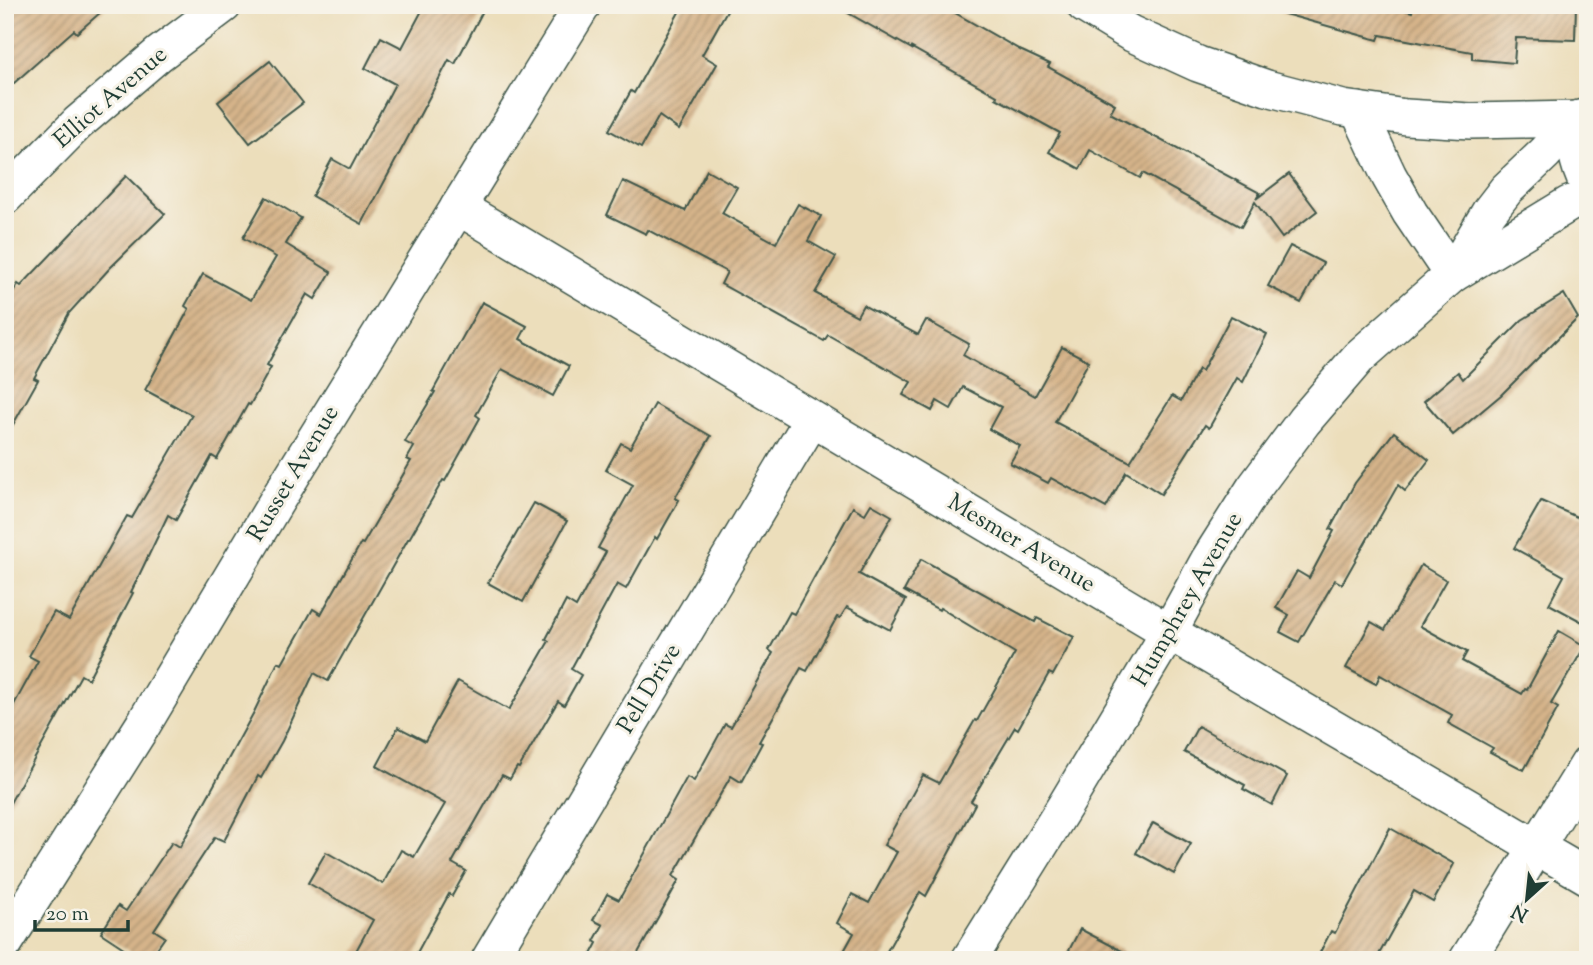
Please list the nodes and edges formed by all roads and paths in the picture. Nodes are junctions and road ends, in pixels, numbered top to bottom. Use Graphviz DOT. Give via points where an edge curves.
graph roads {
  1 [pos="224,5"];
  2 [pos="583,5"];
  3 [pos="1084,5"];
  4 [pos="1358,110"];
  5 [pos="1582,118"];
  6 [pos="1588,186"];
  7 [pos="5,197"];
  8 [pos="1588,197"];
  9 [pos="458,207"];
  10 [pos="1452,275"];
  11 [pos="811,419"];
  12 [pos="1169,632"];
  13 [pos="1588,764"];
  14 [pos="1536,846"];
  15 [pos="1588,877"];
  16 [pos="5,943"];
  17 [pos="489,960"];
  18 [pos="969,960"];
  19 [pos="1467,960"];
  1 -- 7 [label="street, Elliot Avenue" via="78,123"];
  2 -- 9 [label="street, Russet Avenue"];
  3 -- 4 [label="street" via="1130,33 1198,64 1267,88"];
  4 -- 5 [label="street" via="1470,121"];
  4 -- 10 [label="street" via="1410,213"];
  5 -- 6 [label="street" via="1575,150"];
  5 -- 10 [label="street, Humphrey Avenue" via="1506,190"];
  8 -- 10 [label="street, Humphrey Avenue"];
  9 -- 11 [label="street, Mesmer Avenue"];
  9 -- 16 [label="street, Russet Avenue"];
  10 -- 12 [label="street, Humphrey Avenue" via="1359,357 1304,421 1254,488"];
  11 -- 12 [label="street, Mesmer Avenue"];
  11 -- 17 [label="street, Pell Drive"];
  12 -- 14 [label="street, Mesmer Avenue"];
  12 -- 18 [label="street, Humphrey Avenue"];
  13 -- 14 [label="street"];
  14 -- 15 [label="street, Mesmer Avenue"];
  14 -- 19 [label="street"];
}
